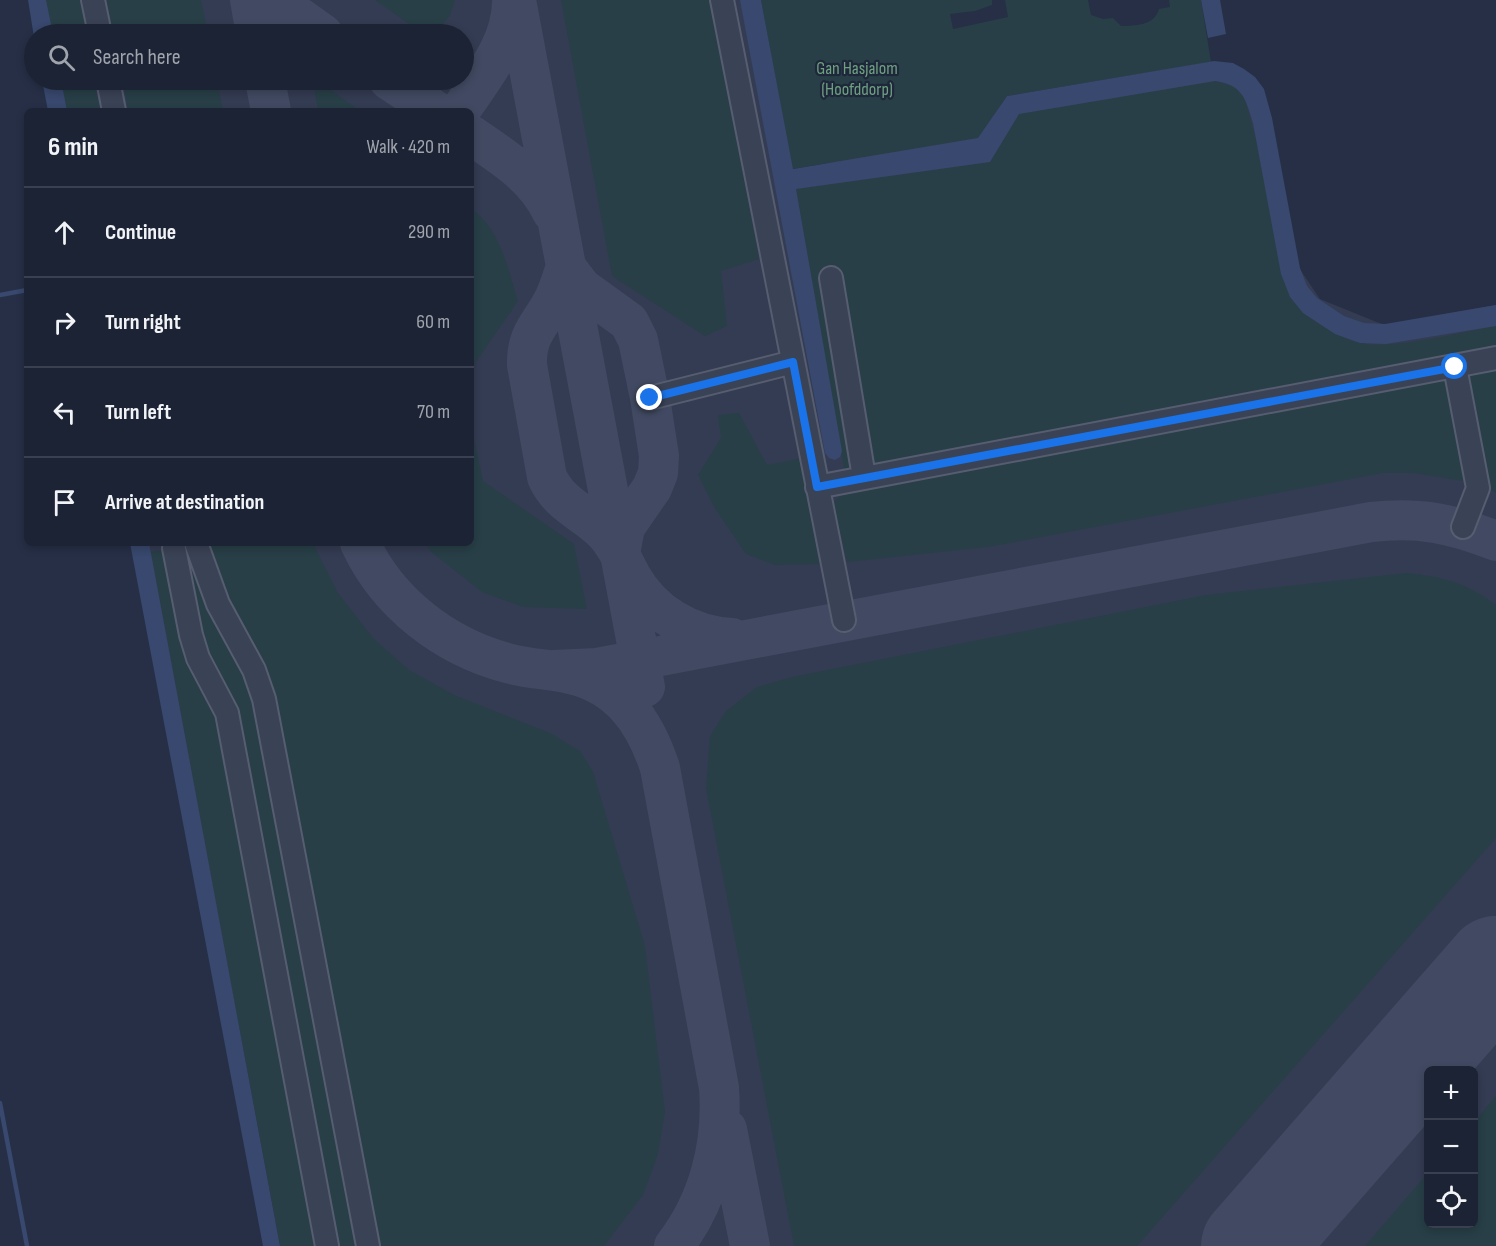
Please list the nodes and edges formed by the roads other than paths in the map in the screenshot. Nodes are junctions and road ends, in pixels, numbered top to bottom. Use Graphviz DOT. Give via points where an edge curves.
graph roads {
  1 [pos="93,0"];
  2 [pos="722,0"];
  3 [pos="98,24"];
  4 [pos="110,90"];
  5 [pos="113,108"];
  6 [pos="831,278"];
  7 [pos="1496,358"];
  8 [pos="793,362"];
  9 [pos="1455,367"];
  10 [pos="650,398"];
  11 [pos="864,477"];
  12 [pos="817,487"];
  13 [pos="1463,527"];
  14 [pos="197,546"];
  15 [pos="174,548"];
  16 [pos="844,620"];
  17 [pos="327,1246"];
  18 [pos="368,1246"];
  1 -- 3 [label="lane"];
  2 -- 8 [label="lane"];
  4 -- 5 [label="lane"];
  6 -- 11 [label="lane"];
  7 -- 9 [label="lane"];
  8 -- 10 [label="lane"];
  8 -- 12 [label="lane"];
  9 -- 11 [label="lane"];
  9 -- 13 [label="lane" via="1478,488"];
  11 -- 12 [label="lane"];
  12 -- 16 [label="lane"];
  14 -- 18 [label="lane" via="218,604 254,670 264,699"];
  15 -- 17 [label="lane" via="198,658 227,713"];
}
